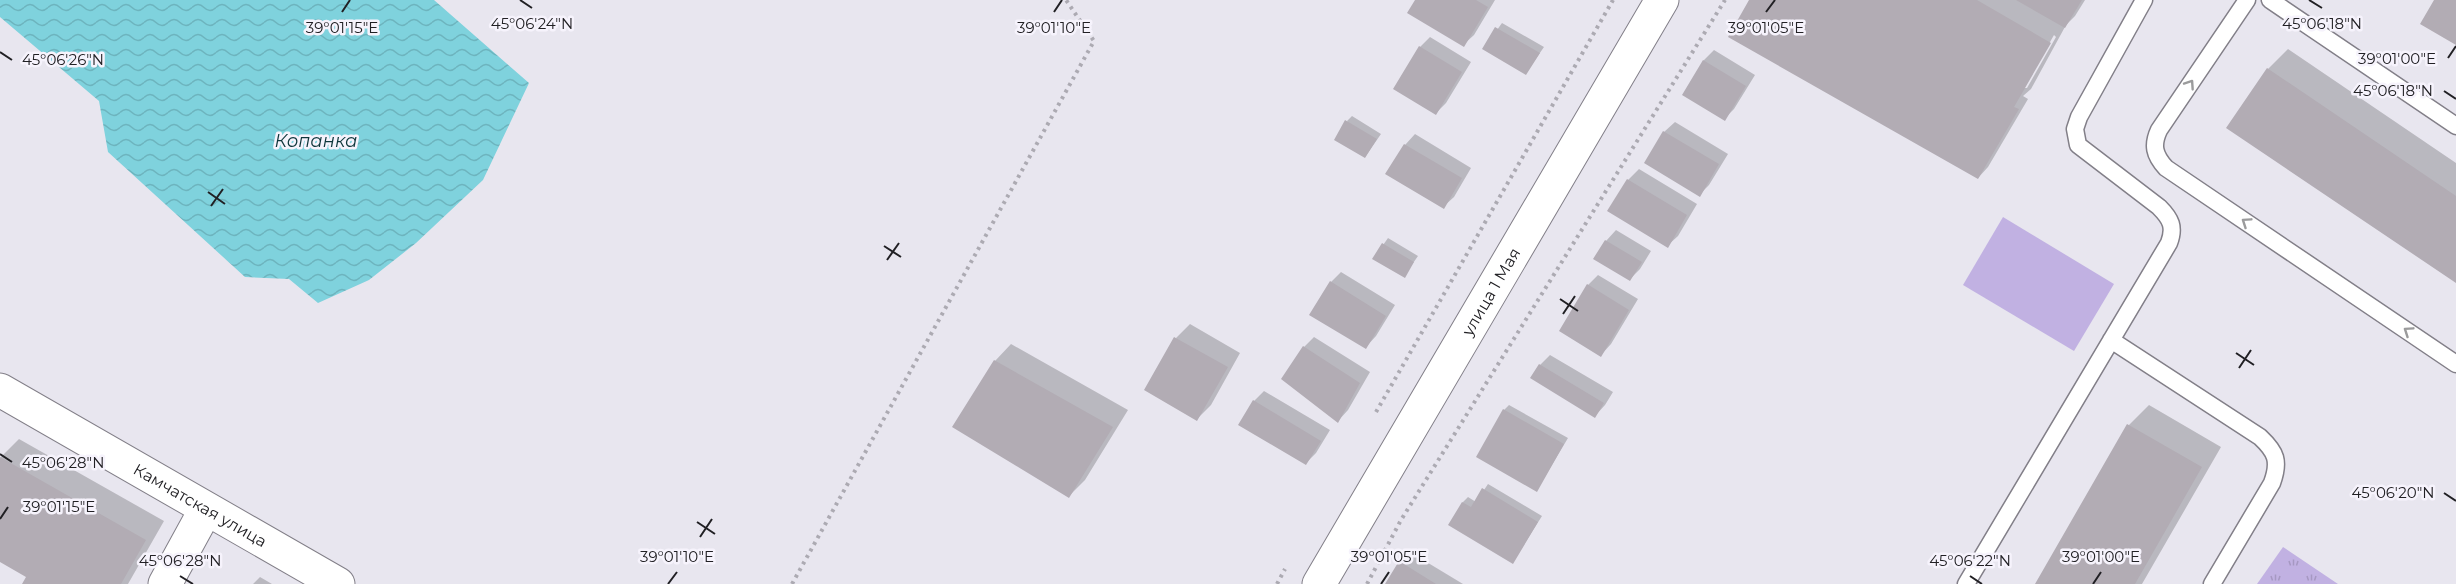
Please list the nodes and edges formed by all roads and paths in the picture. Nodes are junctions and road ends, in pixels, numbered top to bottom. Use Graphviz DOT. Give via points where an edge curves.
graph roads {
  1 [pos="1066,0"];
  2 [pos="1613,0"];
  3 [pos="1662,0"];
  4 [pos="1725,0"];
  5 [pos="2144,0"];
  6 [pos="2247,0"];
  7 [pos="2270,0"];
  8 [pos="2456,126"];
  9 [pos="2111,340"];
  10 [pos="2456,364"];
  11 [pos="0,390"];
  12 [pos="1371,420"];
  13 [pos="206,509"];
  14 [pos="1289,564"];
  15 [pos="165,584"];
  16 [pos="338,584"];
  17 [pos="792,584"];
  18 [pos="1277,584"];
  19 [pos="1318,584"];
  20 [pos="1367,584"];
  21 [pos="1966,584"];
  22 [pos="2212,584"];
  1 -- 17 [label="path" via="1094,41"];
  2 -- 12 [label="path"];
  3 -- 19 [label="street, улица 1 Мая"];
  4 -- 20 [label="path" via="1401,520"];
  5 -- 9 [label="lane" via="2075,129 2078,145 2159,207 2170,218 2173,232"];
  10 -- 6 [label="lane, one-way" via="2166,168 2157,158 2154,141 2159,129"];
  7 -- 8 [label="lane"];
  9 -- 21 [label="lane"];
  9 -- 22 [label="lane" via="2274,450 2277,470 2272,483"];
  11 -- 13 [label="street, Камчатская улица"];
  13 -- 15 [label="street"];
  13 -- 16 [label="street, Камчатская улица"];
  14 -- 18 [label="path"];
}
